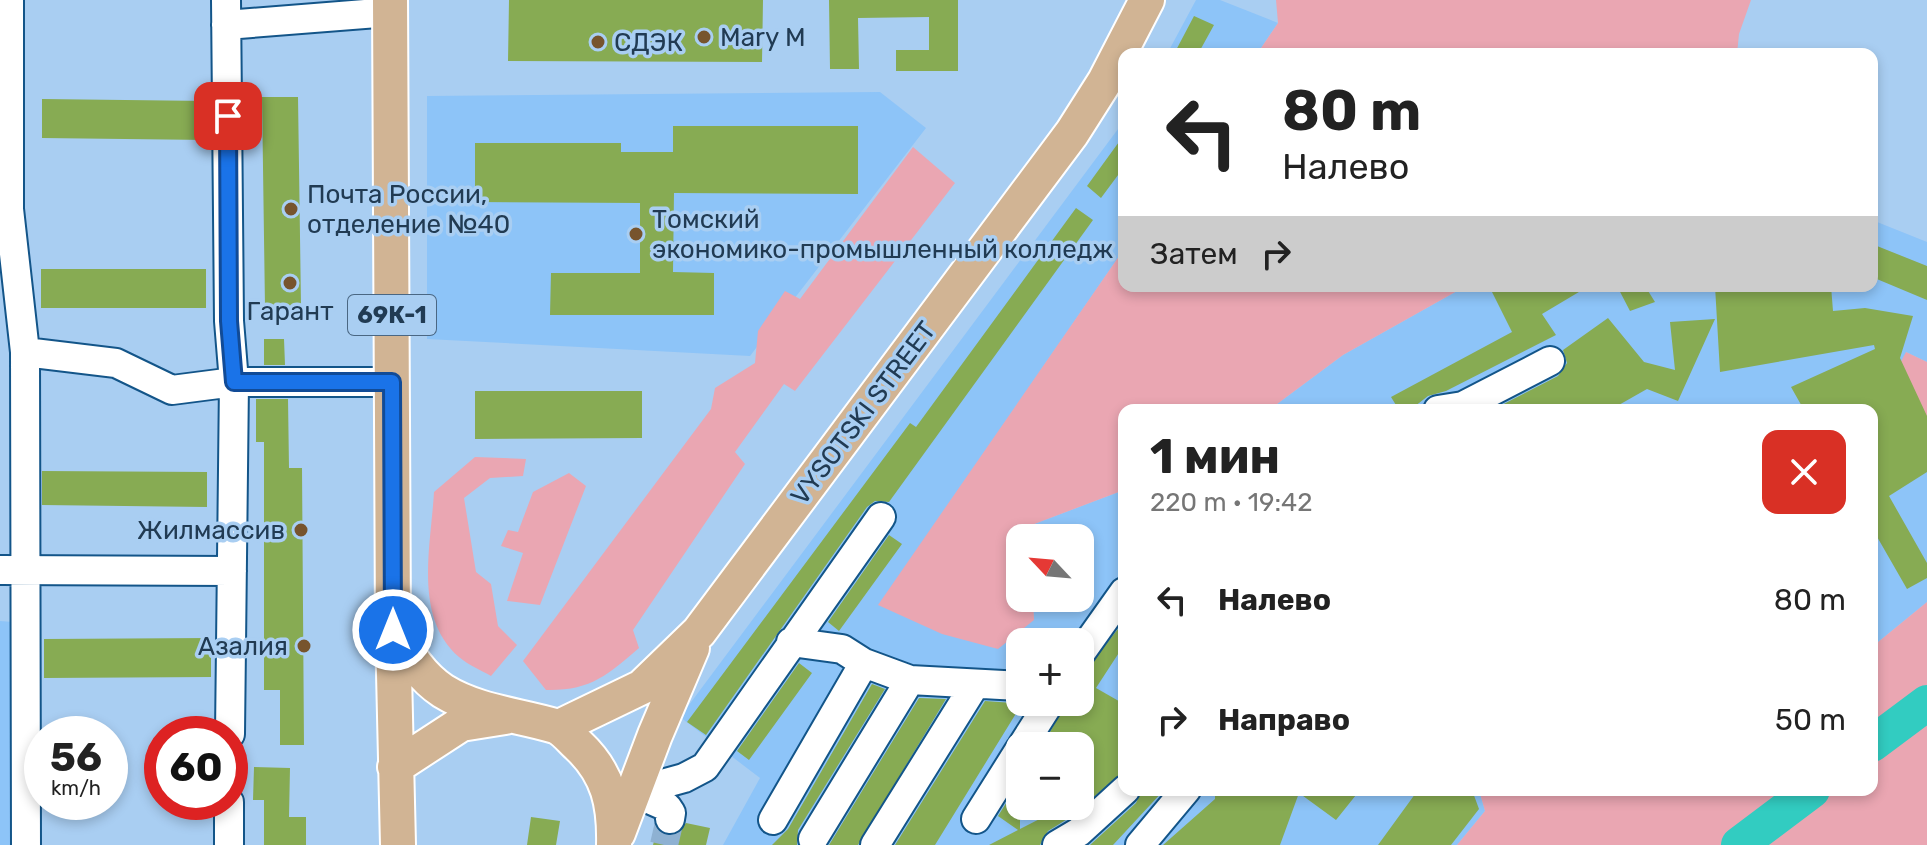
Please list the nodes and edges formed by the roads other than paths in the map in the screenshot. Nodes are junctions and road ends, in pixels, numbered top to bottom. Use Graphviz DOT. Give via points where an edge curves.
graph roads {
  1 [pos="9,0"];
  2 [pos="1147,0"];
  3 [pos="390,6"];
  4 [pos="226,12"];
  5 [pos="1122,48"];
  6 [pos="1118,56"];
  7 [pos="25,352"];
  8 [pos="1550,361"];
  9 [pos="234,382"];
  10 [pos="392,382"];
  11 [pos="1467,404"];
  12 [pos="881,517"];
  13 [pos="11,570"];
  14 [pos="232,571"];
  15 [pos="1118,600"];
  16 [pos="393,630"];
  17 [pos="699,632"];
  18 [pos="1094,634"];
  19 [pos="791,642"];
  20 [pos="864,663"];
  21 [pos="910,680"];
  22 [pos="974,686"];
  23 [pos="1006,686"];
  24 [pos="230,716"];
  25 [pos="513,717"];
  26 [pos="559,727"];
  27 [pos="395,767"];
  28 [pos="1006,772"];
  29 [pos="633,792"];
  30 [pos="1118,796"];
  31 [pos="1181,796"];
  32 [pos="670,819"];
  33 [pos="976,819"];
  34 [pos="229,820"];
  35 [pos="773,820"];
  36 [pos="813,839"];
  37 [pos="26,845"];
  38 [pos="229,845"];
  39 [pos="398,845"];
  40 [pos="614,845"];
  41 [pos="875,845"];
  42 [pos="1057,845"];
  43 [pos="1140,845"];
  1 -- 7 [label="lane" via="9,209"];
  2 -- 5 [label="main road, VYSOTSKI STREET"];
  3 -- 4 [label="lane"];
  3 -- 10 [label="main road, 69К-1"];
  4 -- 9 [label="lane"];
  6 -- 17 [label="main road, VYSOTSKI STREET" via="1072,133"];
  7 -- 9 [label="lane" via="116,363 172,390"];
  7 -- 13 [label="lane"];
  8 -- 11 [label="lane"];
  9 -- 10 [label="lane"];
  9 -- 14 [label="lane"];
  10 -- 16 [label="main road, 69К-1"];
  12 -- 19 [label="lane"];
  13 -- 14 [label="lane"];
  13 -- 37 [label="lane"];
  14 -- 24 [label="lane"];
  15 -- 18 [label="lane"];
  16 -- 25 [label="main road" via="419,671 443,691"];
  16 -- 27 [label="main road"];
  17 -- 26 [label="main road" via="642,687"];
  17 -- 29 [label="main road, VYSOTSKI STREET"];
  19 -- 20 [label="lane" via="842,649"];
  19 -- 29 [label="lane" via="705,767"];
  20 -- 21 [label="lane"];
  20 -- 35 [label="lane"];
  21 -- 22 [label="lane"];
  21 -- 36 [label="lane"];
  22 -- 23 [label="lane"];
  22 -- 41 [label="lane"];
  25 -- 26 [label="main road"];
  25 -- 27 [label="main road" via="461,724"];
  26 -- 40 [label="main road" via="592,758 607,783 615,811"];
  27 -- 39 [label="main road"];
  28 -- 33 [label="lane"];
  29 -- 32 [label="lane" via="667,807"];
  29 -- 40 [label="main road, VYSOTSKI STREET"];
  30 -- 42 [label="lane"];
  31 -- 43 [label="lane"];
  34 -- 38 [label="lane"];
}
